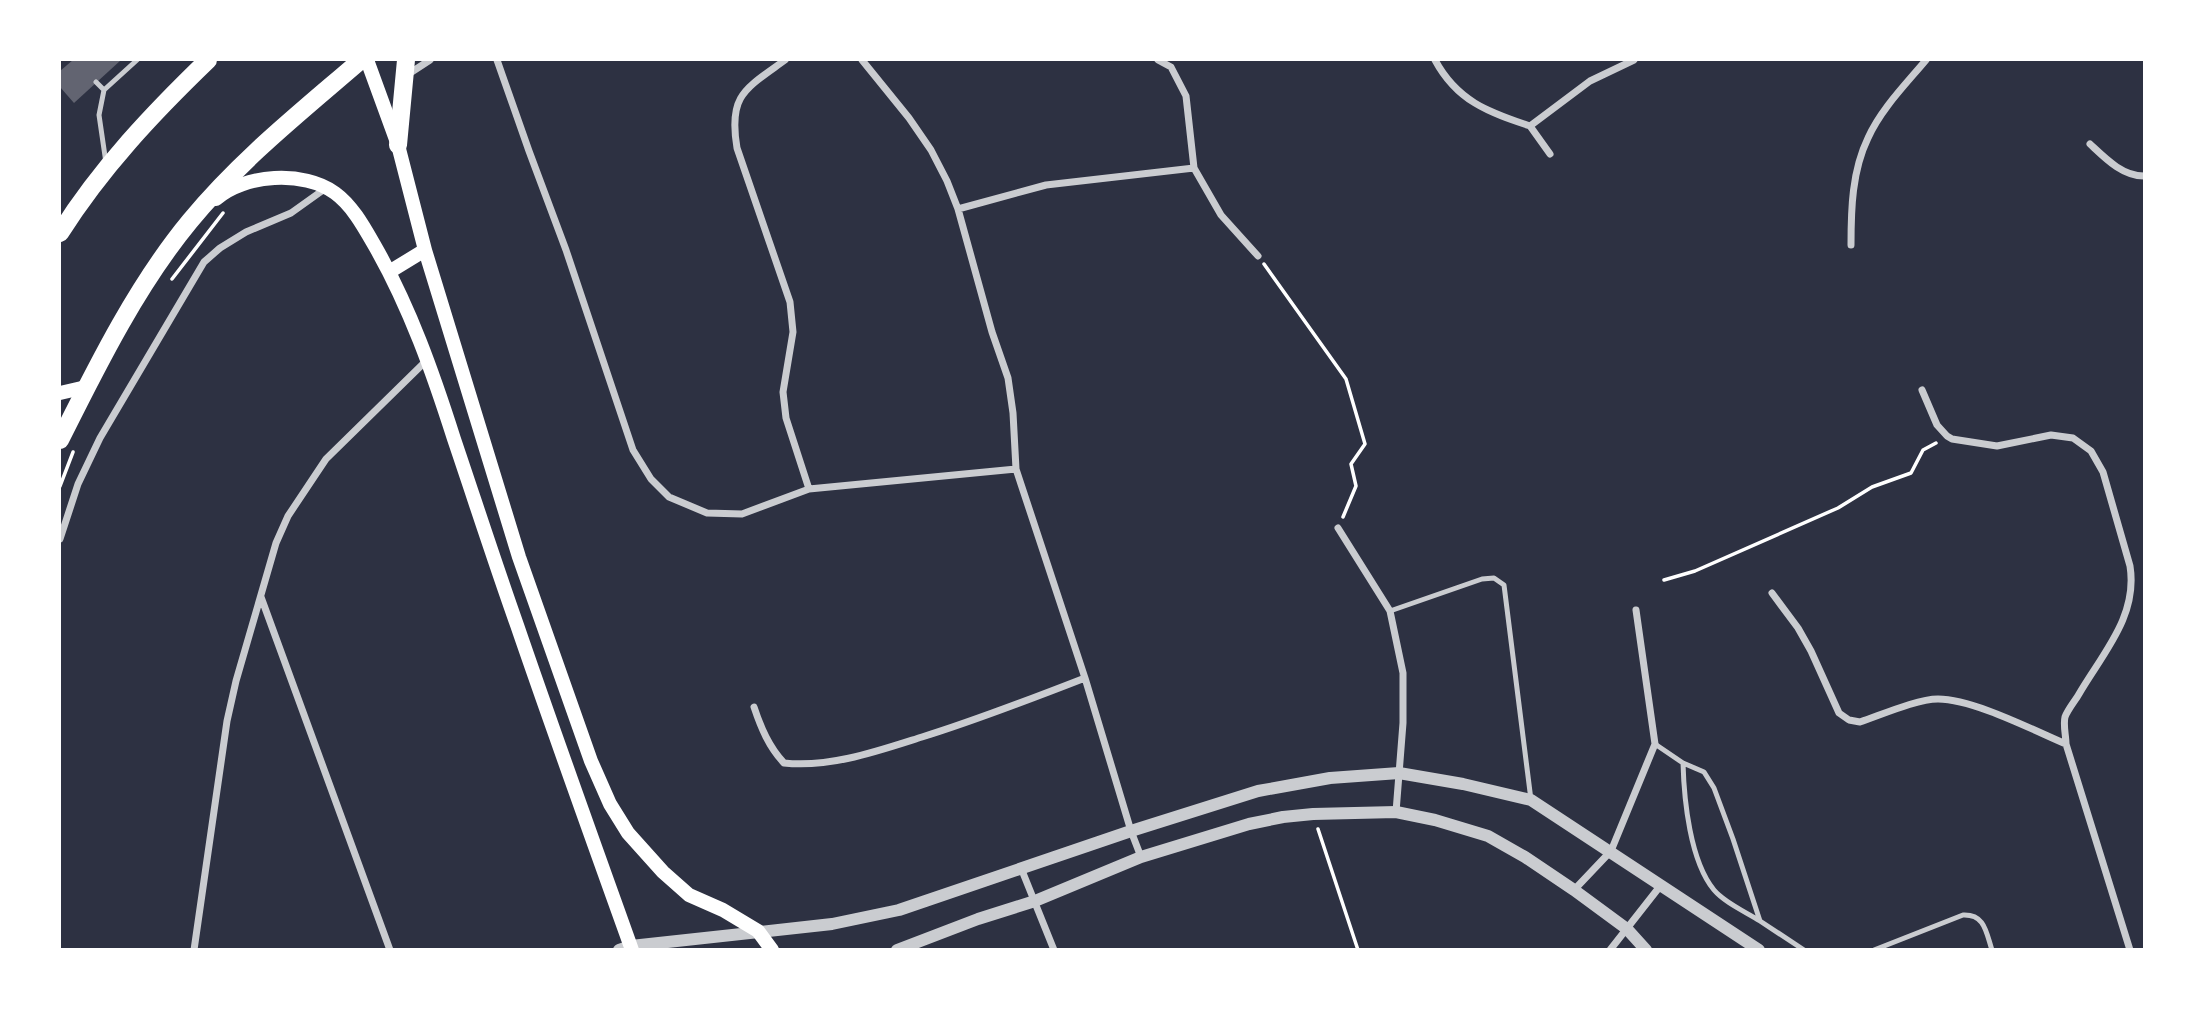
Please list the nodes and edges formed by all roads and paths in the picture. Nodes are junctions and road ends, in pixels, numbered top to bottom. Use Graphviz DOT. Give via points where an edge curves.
graph roads {
  1 [pos="137,60"];
  2 [pos="208,60"];
  3 [pos="361,60"];
  4 [pos="366,60"];
  5 [pos="430,60"];
  6 [pos="497,60"];
  7 [pos="785,60"];
  8 [pos="862,60"];
  9 [pos="1158,60"];
  10 [pos="1435,60"];
  11 [pos="1634,60"];
  12 [pos="1926,60"];
  13 [pos="405,69"];
  14 [pos="96,82"];
  15 [pos="103,90"];
  16 [pos="1530,126"];
  17 [pos="2090,144"];
  18 [pos="398,145"];
  19 [pos="1550,154"];
  20 [pos="106,166"];
  21 [pos="1195,168"];
  22 [pos="2144,176"];
  23 [pos="326,188"];
  24 [pos="958,209"];
  25 [pos="189,222"];
  26 [pos="60,233"];
  27 [pos="1851,245"];
  28 [pos="425,250"];
  29 [pos="1258,256"];
  30 [pos="389,272"];
  31 [pos="428,359"];
  32 [pos="86,387"];
  33 [pos="1922,390"];
  34 [pos="60,393"];
  35 [pos="1947,436"];
  36 [pos="60,440"];
  37 [pos="1016,469"];
  38 [pos="809,489"];
  39 [pos="1338,528"];
  40 [pos="60,539"];
  41 [pos="1664,580"];
  42 [pos="1772,593"];
  43 [pos="261,596"];
  44 [pos="1390,611"];
  45 [pos="1636,611"];
  46 [pos="1085,678"];
  47 [pos="754,708"];
  48 [pos="1655,744"];
  49 [pos="2066,744"];
  50 [pos="1683,763"];
  51 [pos="1399,773"];
  52 [pos="1531,800"];
  53 [pos="1396,811"];
  54 [pos="1313,814"];
  55 [pos="1130,831"];
  56 [pos="1611,851"];
  57 [pos="1141,857"];
  58 [pos="1021,868"];
  59 [pos="1661,885"];
  60 [pos="1574,890"];
  61 [pos="1035,901"];
  62 [pos="1760,921"];
  63 [pos="1627,929"];
  64 [pos="758,931"];
  65 [pos="627,948"];
  66 [pos="194,950"];
  67 [pos="390,950"];
  68 [pos="772,950"];
  69 [pos="897,950"];
  70 [pos="1054,950"];
  71 [pos="1358,950"];
  72 [pos="1610,950"];
  73 [pos="1646,950"];
  74 [pos="1759,950"];
  75 [pos="1804,950"];
  76 [pos="1874,950"];
  77 [pos="1992,950"];
  78 [pos="2130,950"];
  1 -- 15 [label="lane"];
  2 -- 20 [label="main road"];
  3 -- 25 [label="main road" via="245,161"];
  4 -- 18 [label="main road"];
  5 -- 13 [label="street"];
  6 -- 38 [label="street" via="633,450 651,479 668,497 707,513 742,514"];
  7 -- 38 [label="street" via="748,86 738,101 733,123 737,148 790,302 793,332 783,392 786,418"];
  8 -- 24 [label="street" via="931,150"];
  9 -- 21 [label="street" via="1171,67 1186,96"];
  10 -- 16 [label="street" via="1466,99"];
  11 -- 16 [label="street" via="1590,81"];
  12 -- 27 [label="street" via="1867,139 1854,186"];
  13 -- 18 [label="main road"];
  14 -- 15 [label="lane"];
  15 -- 20 [label="lane" via="99,115"];
  16 -- 19 [label="street"];
  17 -- 22 [label="street" via="2112,165"];
  18 -- 28 [label="main road"];
  20 -- 26 [label="main road"];
  21 -- 24 [label="street" via="1046,185"];
  21 -- 29 [label="street" via="1221,215"];
  23 -- 25 [label="main road" via="277,177 239,185 222,193"];
  23 -- 30 [label="main road" via="359,219"];
  23 -- 40 [label="street" via="291,213 238,237 204,262 100,438 78,484"];
  24 -- 37 [label="street" via="1008,378"];
  25 -- 32 [label="main road" via="136,300"];
  28 -- 30 [label="main road"];
  28 -- 64 [label="main road" via="519,557 610,803 628,833 663,872 690,895"];
  29 -- 39 [label="path" via="1346,379 1365,444 1351,464 1356,486"];
  30 -- 31 [label="main road"];
  31 -- 43 [label="street" via="326,459 288,516"];
  31 -- 65 [label="main road"];
  32 -- 34 [label="main road"];
  32 -- 36 [label="main road"];
  33 -- 35 [label="street" via="1937,425"];
  35 -- 41 [label="path" via="1923,450 1911,473 1695,571"];
  35 -- 49 [label="street" via="1997,446 2051,435 2073,438 2091,451 2103,472 2130,566 2131,592 2122,627 2065,718"];
  37 -- 38 [label="street"];
  37 -- 46 [label="street"];
  39 -- 44 [label="street"];
  42 -- 49 [label="street" via="1811,651 1839,713 1849,720 1860,722 1930,700 1945,700 2004,717"];
  43 -- 66 [label="street" via="227,721"];
  43 -- 67 [label="street"];
  44 -- 51 [label="street" via="1403,673"];
  44 -- 52 [label="lane" via="1482,579 1494,578 1504,585"];
  45 -- 48 [label="street"];
  46 -- 47 [label="street" via="877,752 807,765 784,763 776,755"];
  46 -- 55 [label="street"];
  48 -- 50 [label="lane"];
  48 -- 56 [label="street"];
  49 -- 78 [label="street"];
  50 -- 62 [label="lane" via="1704,772 1714,788"];
  50 -- 62 [label="lane" via="1684,804 1706,878 1716,893"];
  51 -- 52 [label="street"];
  51 -- 53 [label="street"];
  51 -- 55 [label="street" via="1330,778 1258,791"];
  52 -- 56 [label="street"];
  53 -- 54 [label="street"];
  53 -- 60 [label="street" via="1488,836"];
  54 -- 57 [label="street" via="1249,824"];
  54 -- 71 [label="path"];
  55 -- 57 [label="street"];
  55 -- 58 [label="street"];
  56 -- 59 [label="street"];
  56 -- 60 [label="street"];
  57 -- 61 [label="street"];
  58 -- 61 [label="street"];
  58 -- 64 [label="street" via="899,910 832,924"];
  59 -- 63 [label="street"];
  59 -- 74 [label="street"];
  60 -- 63 [label="street"];
  61 -- 69 [label="street"];
  61 -- 70 [label="street"];
  62 -- 75 [label="lane"];
  63 -- 72 [label="street"];
  63 -- 73 [label="street"];
  64 -- 65 [label="street"];
  64 -- 68 [label="main road"];
  76 -- 77 [label="lane" via="1973,914 1981,919"];
}
